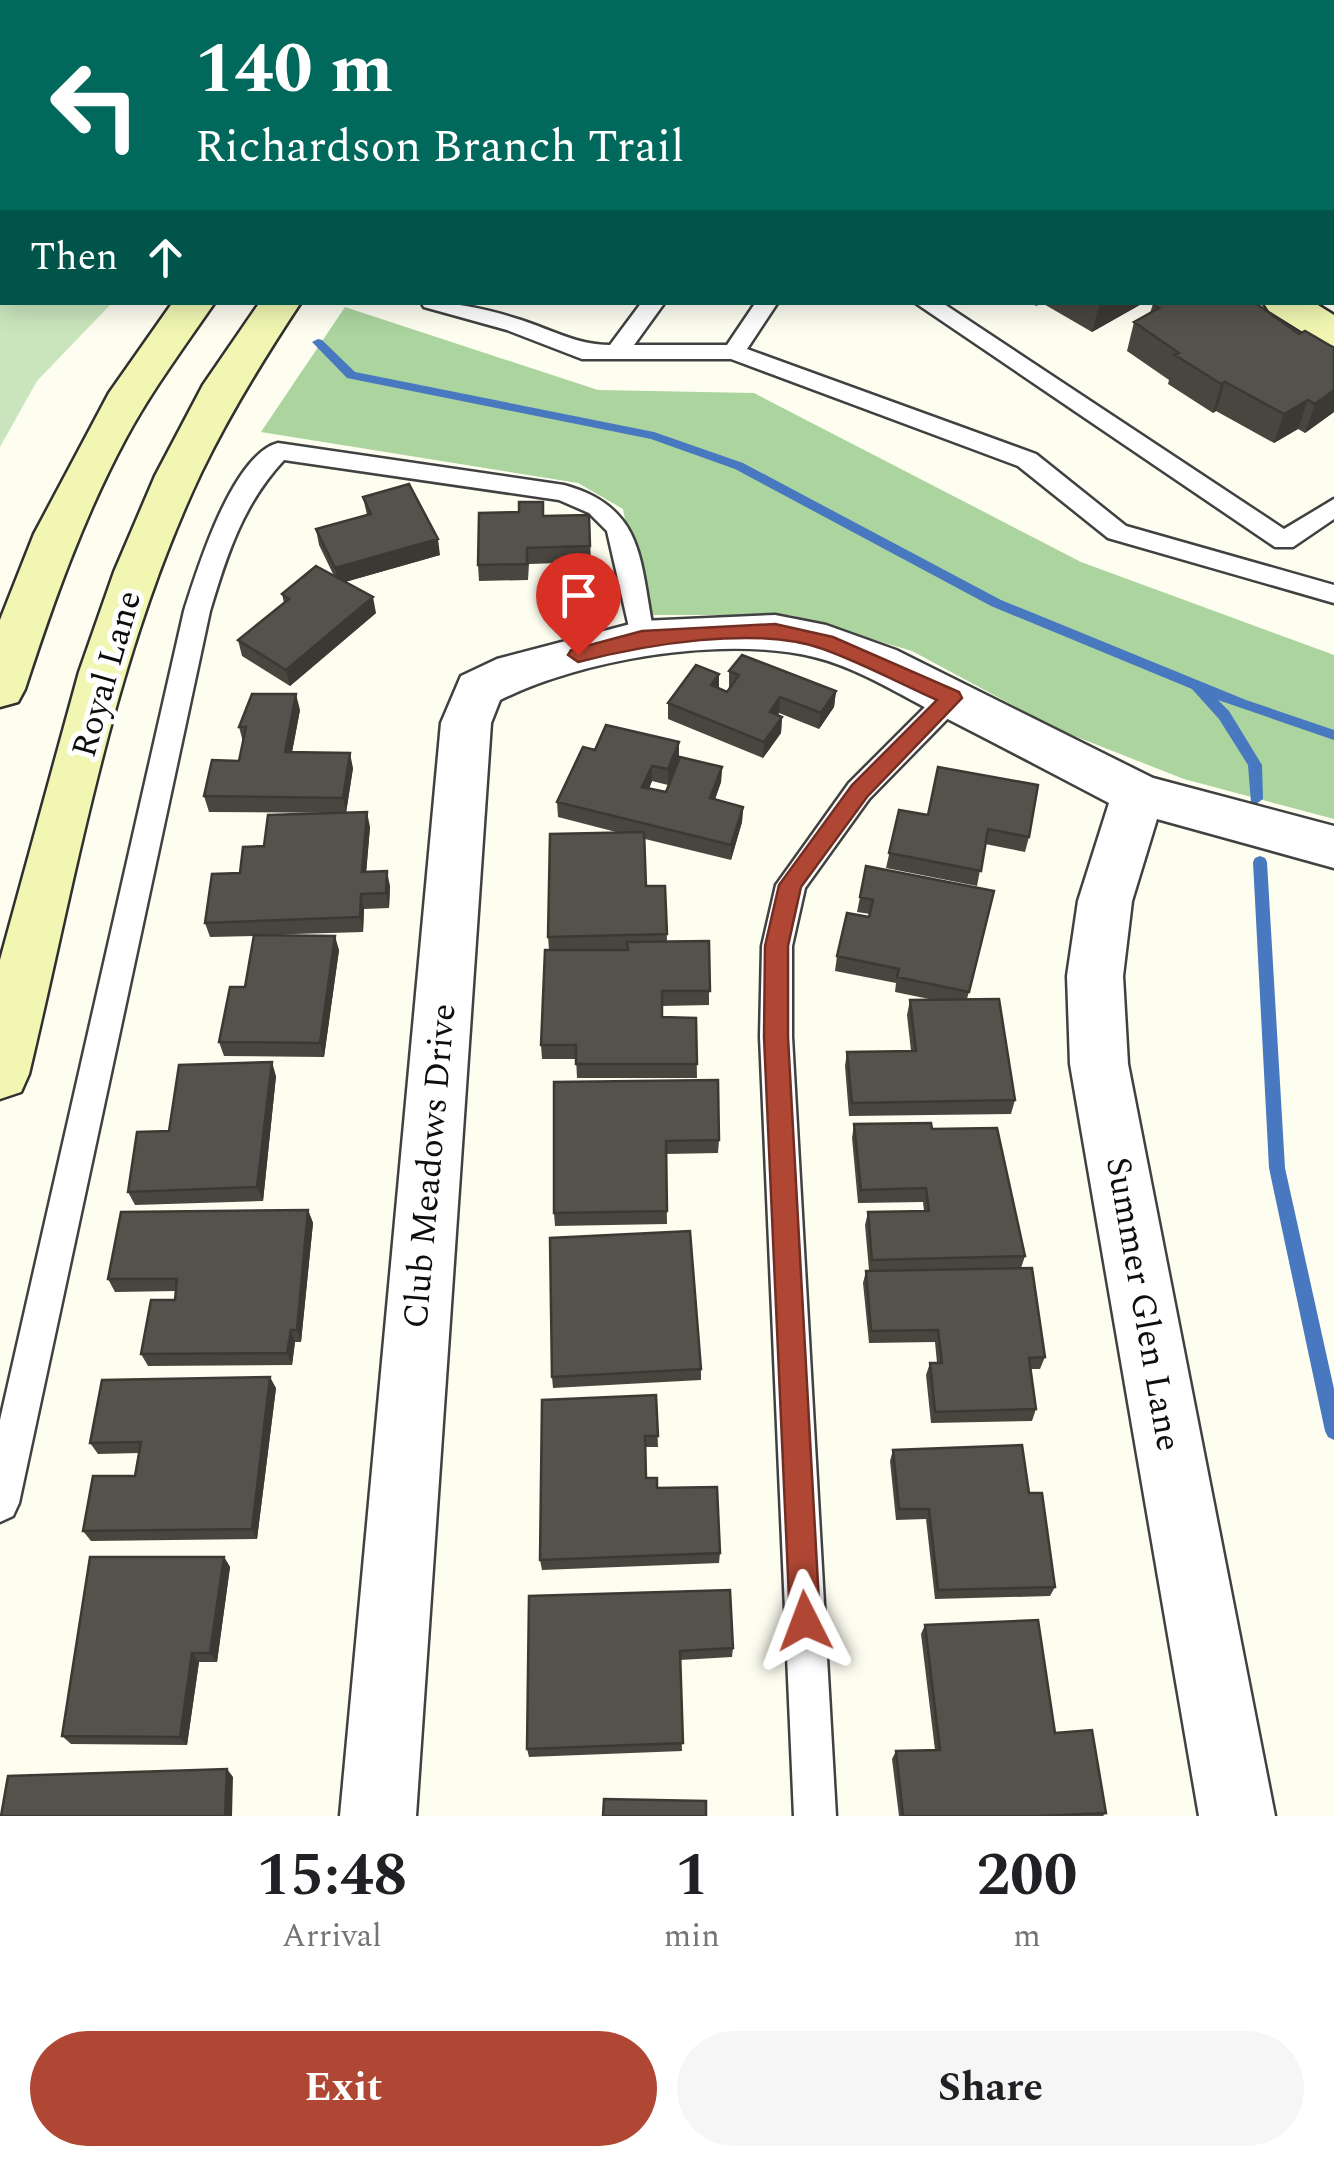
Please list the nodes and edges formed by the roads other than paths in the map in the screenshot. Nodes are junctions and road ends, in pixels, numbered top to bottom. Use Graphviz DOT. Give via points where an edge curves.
graph roads {
  1 [pos="193,305"];
  2 [pos="278,305"];
  3 [pos="443,305"];
  4 [pos="532,305"];
  5 [pos="652,305"];
  6 [pos="765,305"];
  7 [pos="930,305"];
  8 [pos="1288,305"];
  9 [pos="515,325"];
  10 [pos="1334,333"];
  11 [pos="616,352"];
  12 [pos="734,352"];
  13 [pos="1334,506"];
  14 [pos="1284,541"];
  15 [pos="1278,578"];
  16 [pos="1334,594"];
  17 [pos="642,638"];
  18 [pos="0,688"];
  19 [pos="952,698"];
  20 [pos="1138,794"];
  21 [pos="1334,847"];
  22 [pos="0,1074"];
  23 [pos="0,1503"];
  24 [pos="378,1816"];
  25 [pos="815,1816"];
  26 [pos="1237,1816"];
  1 -- 18 [label="main road" via="150,361 71,496"];
  2 -- 22 [label="main road, Royal Lane" via="206,416 145,547 89,729"];
  3 -- 9 [label="lane"];
  4 -- 9 [label="lane"];
  5 -- 11 [label="lane"];
  6 -- 12 [label="lane"];
  7 -- 14 [label="lane"];
  8 -- 10 [label="main road"];
  9 -- 11 [label="lane" via="582,352"];
  11 -- 12 [label="lane"];
  12 -- 15 [label="lane" via="1027,460 1117,532"];
  13 -- 14 [label="lane"];
  14 -- 15 [label="lane"];
  15 -- 16 [label="lane"];
  17 -- 19 [label="street, Club Meadows Drive" via="775,632 844,648"];
  17 -- 23 [label="lane" via="619,528 598,506 564,492 278,451 246,483 220,536 198,611"];
  17 -- 24 [label="street, Club Meadows Drive" via="514,672 479,689 466,722"];
  19 -- 20 [label="street, Club Meadows Drive"];
  19 -- 25 [label="lane" via="860,791 790,885 776,946"];
  20 -- 21 [label="street, Club Meadows Drive"];
  20 -- 26 [label="street, Summer Glen Lane" via="1105,901 1095,976 1099,1064"];
}
